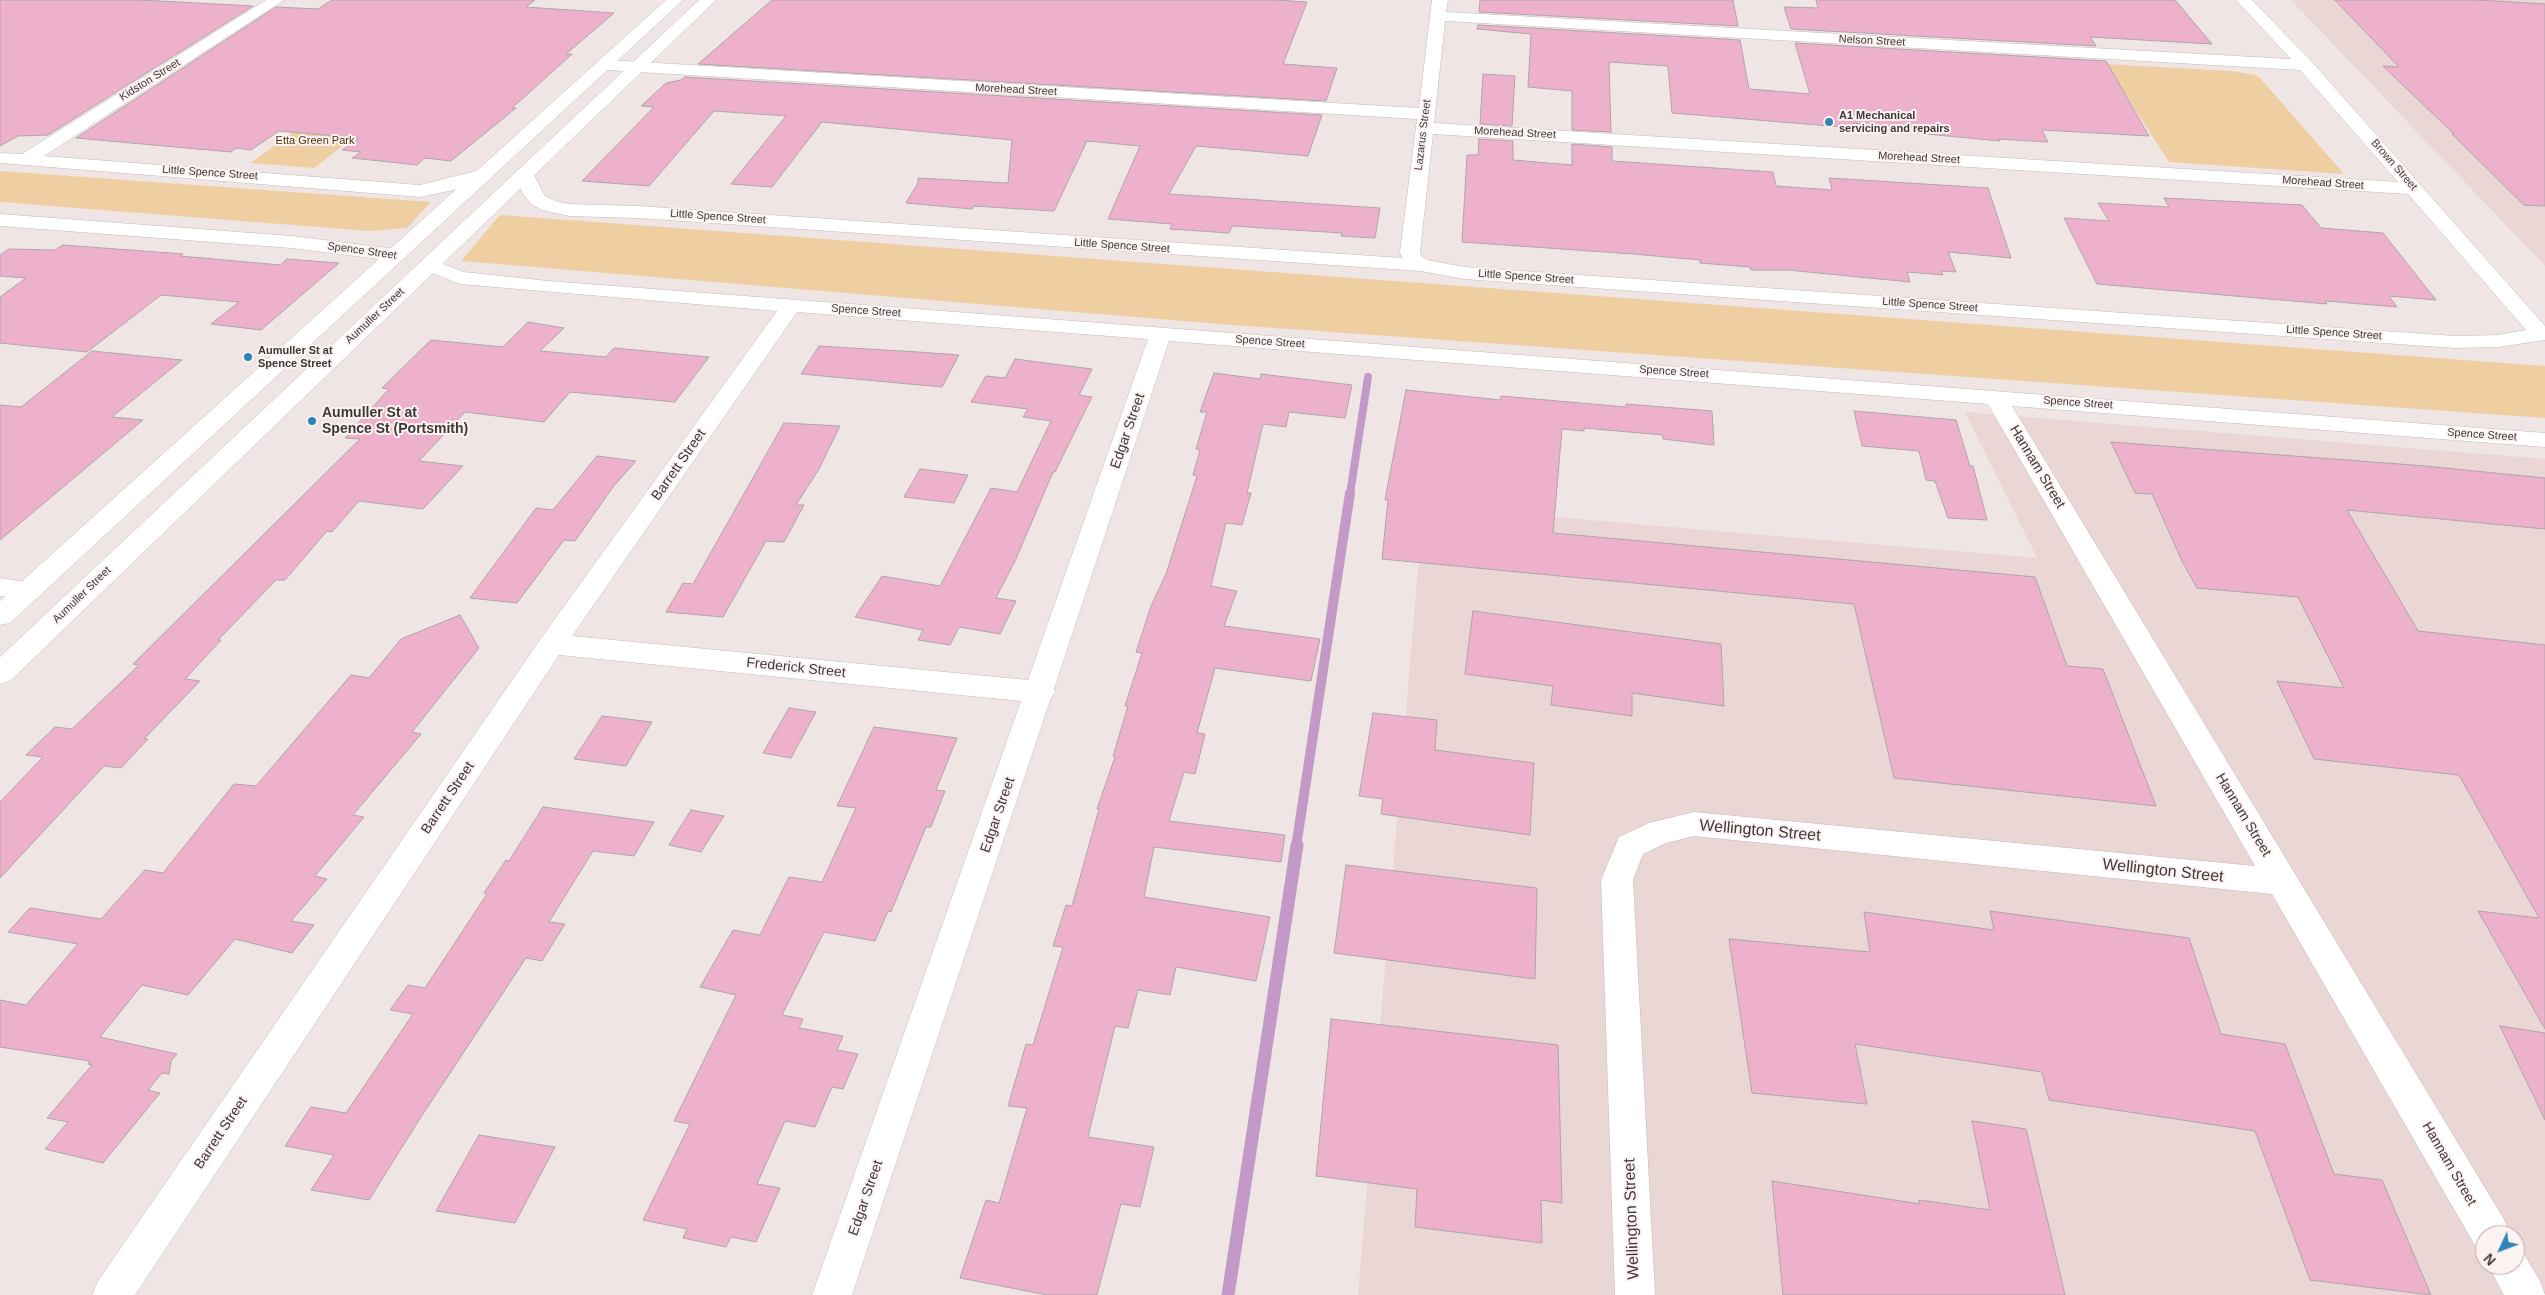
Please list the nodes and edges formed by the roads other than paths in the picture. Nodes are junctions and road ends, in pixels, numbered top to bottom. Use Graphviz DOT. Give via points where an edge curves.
graph roads {
  1 [pos="276,0"];
  2 [pos="675,0"];
  3 [pos="708,0"];
  4 [pos="2244,0"];
  5 [pos="1439,8"];
  6 [pos="606,65"];
  7 [pos="2306,65"];
  8 [pos="636,67"];
  9 [pos="1425,121"];
  10 [pos="0,158"];
  11 [pos="25,160"];
  12 [pos="524,174"];
  13 [pos="484,175"];
  14 [pos="2414,188"];
  15 [pos="420,191"];
  16 [pos="448,208"];
  17 [pos="0,220"];
  18 [pos="395,255"];
  19 [pos="429,265"];
  20 [pos="1421,265"];
  21 [pos="792,305"];
  22 [pos="2543,333"];
  23 [pos="1161,334"];
  24 [pos="1995,396"];
  25 [pos="2545,440"];
  26 [pos="231,453"];
  27 [pos="75,547"];
  28 [pos="0,587"];
  29 [pos="28,590"];
  30 [pos="0,616"];
  31 [pos="552,644"];
  32 [pos="0,674"];
  33 [pos="1041,692"];
  34 [pos="2283,882"];
  35 [pos="2485,1225"];
  36 [pos="2514,1275"];
  37 [pos="112,1295"];
  38 [pos="832,1295"];
  39 [pos="1635,1295"];
  40 [pos="2526,1295"];
  1 -- 11 [label="street, Kidston Street"];
  2 -- 6 [label="street"];
  3 -- 8 [label="street, Aumuller Street"];
  4 -- 7 [label="street, Brown Street"];
  5 -- 7 [label="street, Nelson Street"];
  5 -- 9 [label="street, Lazarus Street"];
  6 -- 8 [label="street, Morehead Street"];
  6 -- 13 [label="street"];
  7 -- 14 [label="street, Brown Street"];
  8 -- 9 [label="street, Morehead Street"];
  8 -- 12 [label="street, Aumuller Street"];
  9 -- 14 [label="street, Morehead Street"];
  9 -- 20 [label="street, Lazarus Street" via="1410,252 1412,259"];
  10 -- 11 [label="street, Little Spence Street"];
  11 -- 15 [label="street, Little Spence Street"];
  12 -- 19 [label="street, Aumuller Street"];
  12 -- 20 [label="street, Little Spence Street" via="538,200 569,210"];
  13 -- 15 [label="street, Little Spence Street"];
  13 -- 16 [label="street"];
  14 -- 22 [label="street, Brown Street"];
  15 -- 16 [label="street, Little Spence Street" via="440,200"];
  16 -- 18 [label="street"];
  17 -- 18 [label="street, Spence Street" via="292,242"];
  18 -- 19 [label="street, Spence Street"];
  18 -- 27 [label="street"];
  19 -- 21 [label="street, Spence Street" via="455,277 473,280"];
  19 -- 26 [label="street, Aumuller Street"];
  20 -- 22 [label="street, Little Spence Street" via="1464,273 2438,341 2489,342"];
  21 -- 23 [label="street, Spence Street"];
  21 -- 31 [label="street, Barrett Street"];
  23 -- 24 [label="street, Spence Street"];
  23 -- 33 [label="street, Edgar Street"];
  24 -- 25 [label="street, Spence Street"];
  24 -- 34 [label="street, Hannam Street"];
  26 -- 27 [label="street" via="215,450 200,455 127,519"];
  26 -- 32 [label="street, Aumuller Street"];
  27 -- 29 [label="street"];
  28 -- 29 [label="street"];
  29 -- 30 [label="street"];
  31 -- 33 [label="street, Frederick Street"];
  31 -- 37 [label="street, Barrett Street"];
  33 -- 38 [label="street, Edgar Street"];
  34 -- 35 [label="street, Hannam Street"];
  34 -- 39 [label="street, Wellington Street" via="1694,824 1660,832 1630,846 1618,880"];
  36 -- 40 [label="street"];
}
